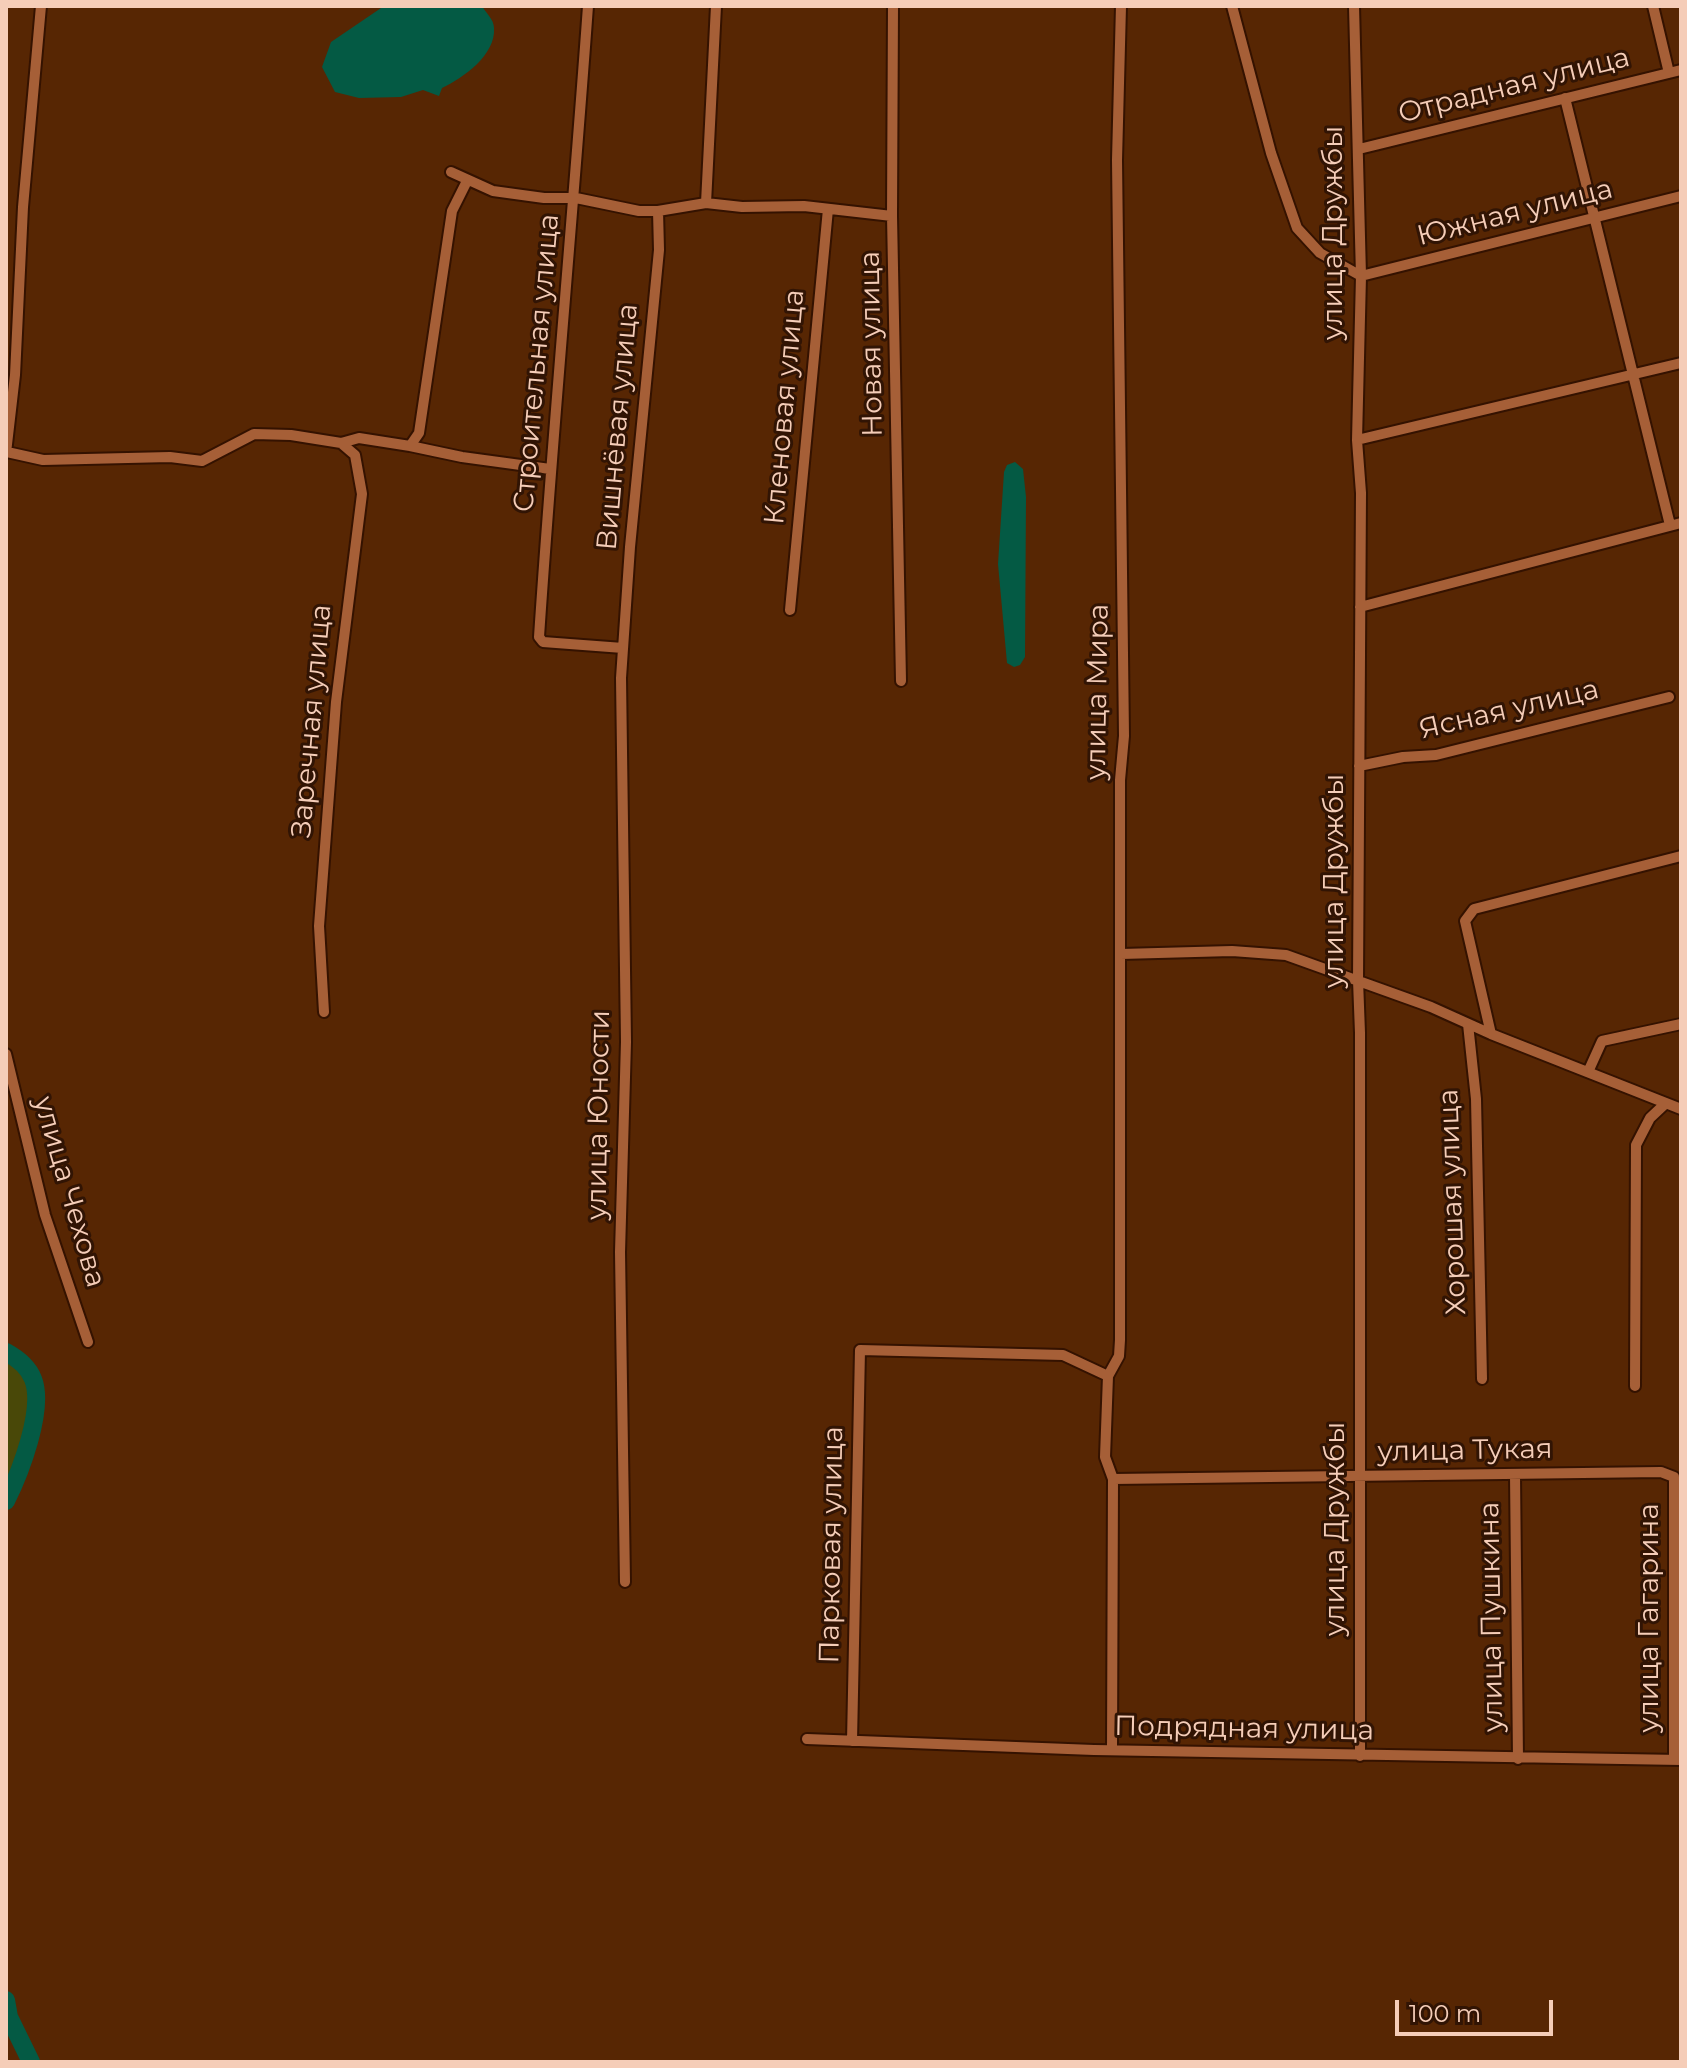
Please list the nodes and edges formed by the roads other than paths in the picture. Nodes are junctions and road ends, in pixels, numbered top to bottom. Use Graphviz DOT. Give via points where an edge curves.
graph roads {
  1 [pos="41,6"];
  2 [pos="588,6"];
  3 [pos="716,6"];
  4 [pos="893,6"];
  5 [pos="1121,6"];
  6 [pos="1232,6"];
  7 [pos="1354,6"];
  8 [pos="1653,6"];
  9 [pos="1681,70"];
  10 [pos="1669,73"];
  11 [pos="1565,98"];
  12 [pos="1359,149"];
  13 [pos="451,172"];
  14 [pos="467,181"];
  15 [pos="1681,196"];
  16 [pos="576,198"];
  17 [pos="706,203"];
  18 [pos="828,209"];
  19 [pos="658,211"];
  20 [pos="892,216"];
  21 [pos="1595,218"];
  22 [pos="1361,276"];
  23 [pos="1681,363"];
  24 [pos="1633,374"];
  25 [pos="1357,440"];
  26 [pos="341,443"];
  27 [pos="410,446"];
  28 [pos="6,452"];
  29 [pos="550,469"];
  30 [pos="1676,524"];
  31 [pos="1360,607"];
  32 [pos="790,610"];
  33 [pos="623,648"];
  34 [pos="901,681"];
  35 [pos="1669,697"];
  36 [pos="1359,766"];
  37 [pos="1681,856"];
  38 [pos="1121,954"];
  39 [pos="1358,980"];
  40 [pos="324,1012"];
  41 [pos="1468,1024"];
  42 [pos="1681,1024"];
  43 [pos="1491,1034"];
  44 [pos="6,1054"];
  45 [pos="1588,1072"];
  46 [pos="1666,1103"];
  47 [pos="1681,1109"];
  48 [pos="88,1342"];
  49 [pos="1108,1376"];
  50 [pos="1482,1379"];
  51 [pos="1635,1386"];
  52 [pos="1515,1475"];
  53 [pos="1360,1476"];
  54 [pos="1674,1477"];
  55 [pos="1113,1479"];
  56 [pos="625,1582"];
  57 [pos="807,1739"];
  58 [pos="852,1741"];
  59 [pos="1112,1750"];
  60 [pos="1360,1756"];
  61 [pos="1518,1759"];
  62 [pos="1678,1760"];
  1 -- 28 [label="street"];
  2 -- 16 [label="street, Строительная улица"];
  3 -- 17 [label="street"];
  4 -- 20 [label="street, Новая улица"];
  5 -- 38 [label="street, улица Мира"];
  6 -- 22 [label="street" via="1297,228 1320,253"];
  7 -- 12 [label="street, улица Дружбы"];
  8 -- 10 [label="street"];
  9 -- 10 [label="street, Отрадная улица"];
  10 -- 11 [label="street, Отрадная улица"];
  11 -- 12 [label="street, Отрадная улица"];
  11 -- 21 [label="street"];
  12 -- 22 [label="street, улица Дружбы"];
  13 -- 14 [label="street"];
  14 -- 16 [label="street" via="493,191"];
  14 -- 27 [label="street" via="452,211 419,433"];
  15 -- 21 [label="street, Южная улица"];
  16 -- 19 [label="street"];
  16 -- 29 [label="street, Строительная улица"];
  17 -- 18 [label="street"];
  17 -- 19 [label="street"];
  18 -- 20 [label="street"];
  18 -- 32 [label="street, Кленовая улица"];
  19 -- 33 [label="street, Вишнёвая улица" via="659,250"];
  20 -- 34 [label="street, Новая улица"];
  21 -- 22 [label="street, Южная улица"];
  21 -- 24 [label="street"];
  22 -- 25 [label="street, улица Дружбы"];
  23 -- 24 [label="street"];
  24 -- 25 [label="street"];
  24 -- 30 [label="street"];
  25 -- 31 [label="street, улица Дружбы"];
  26 -- 27 [label="street" via="359,438"];
  26 -- 28 [label="street" via="254,434 202,461 43,460"];
  26 -- 40 [label="street, Заречная улица" via="355,455 362,494 336,702 323,866 319,926"];
  27 -- 29 [label="street"];
  29 -- 33 [label="street, Строительная улица" via="540,641"];
  30 -- 31 [label="street"];
  31 -- 36 [label="street, улица Дружбы"];
  33 -- 56 [label="street, улица Юности" via="626,1042 620,1252"];
  35 -- 36 [label="street, Ясная улица" via="1436,755"];
  36 -- 39 [label="street, улица Дружбы"];
  37 -- 43 [label="street" via="1474,909 1465,921"];
  38 -- 39 [label="street" via="1286,955"];
  38 -- 49 [label="street, улица Мира" via="1120,1340 1119,1356"];
  39 -- 41 [label="street"];
  39 -- 53 [label="street, улица Дружбы"];
  41 -- 43 [label="street"];
  41 -- 50 [label="street, Хорошая улица" via="1476,1099"];
  42 -- 45 [label="street" via="1602,1041"];
  43 -- 45 [label="street"];
  44 -- 48 [label="street, улица Чехова" via="45,1215"];
  45 -- 46 [label="street"];
  46 -- 47 [label="street"];
  46 -- 51 [label="street" via="1650,1118 1636,1145"];
  49 -- 55 [label="street, улица Мира" via="1105,1457"];
  49 -- 58 [label="street, Парковая улица" via="1063,1355 860,1350"];
  52 -- 53 [label="street, улица Тукая"];
  52 -- 54 [label="street, улица Тукая" via="1661,1472"];
  52 -- 61 [label="street, улица Пушкина"];
  53 -- 55 [label="street, улица Тукая"];
  53 -- 60 [label="street, улица Дружбы"];
  54 -- 62 [label="street, улица Гагарина"];
  55 -- 59 [label="street, улица Мира"];
  57 -- 58 [label="street, Подрядная улица"];
  58 -- 59 [label="street, Подрядная улица"];
  59 -- 60 [label="street, Подрядная улица"];
  60 -- 61 [label="street, Подрядная улица"];
  61 -- 62 [label="street, Подрядная улица"];
}
